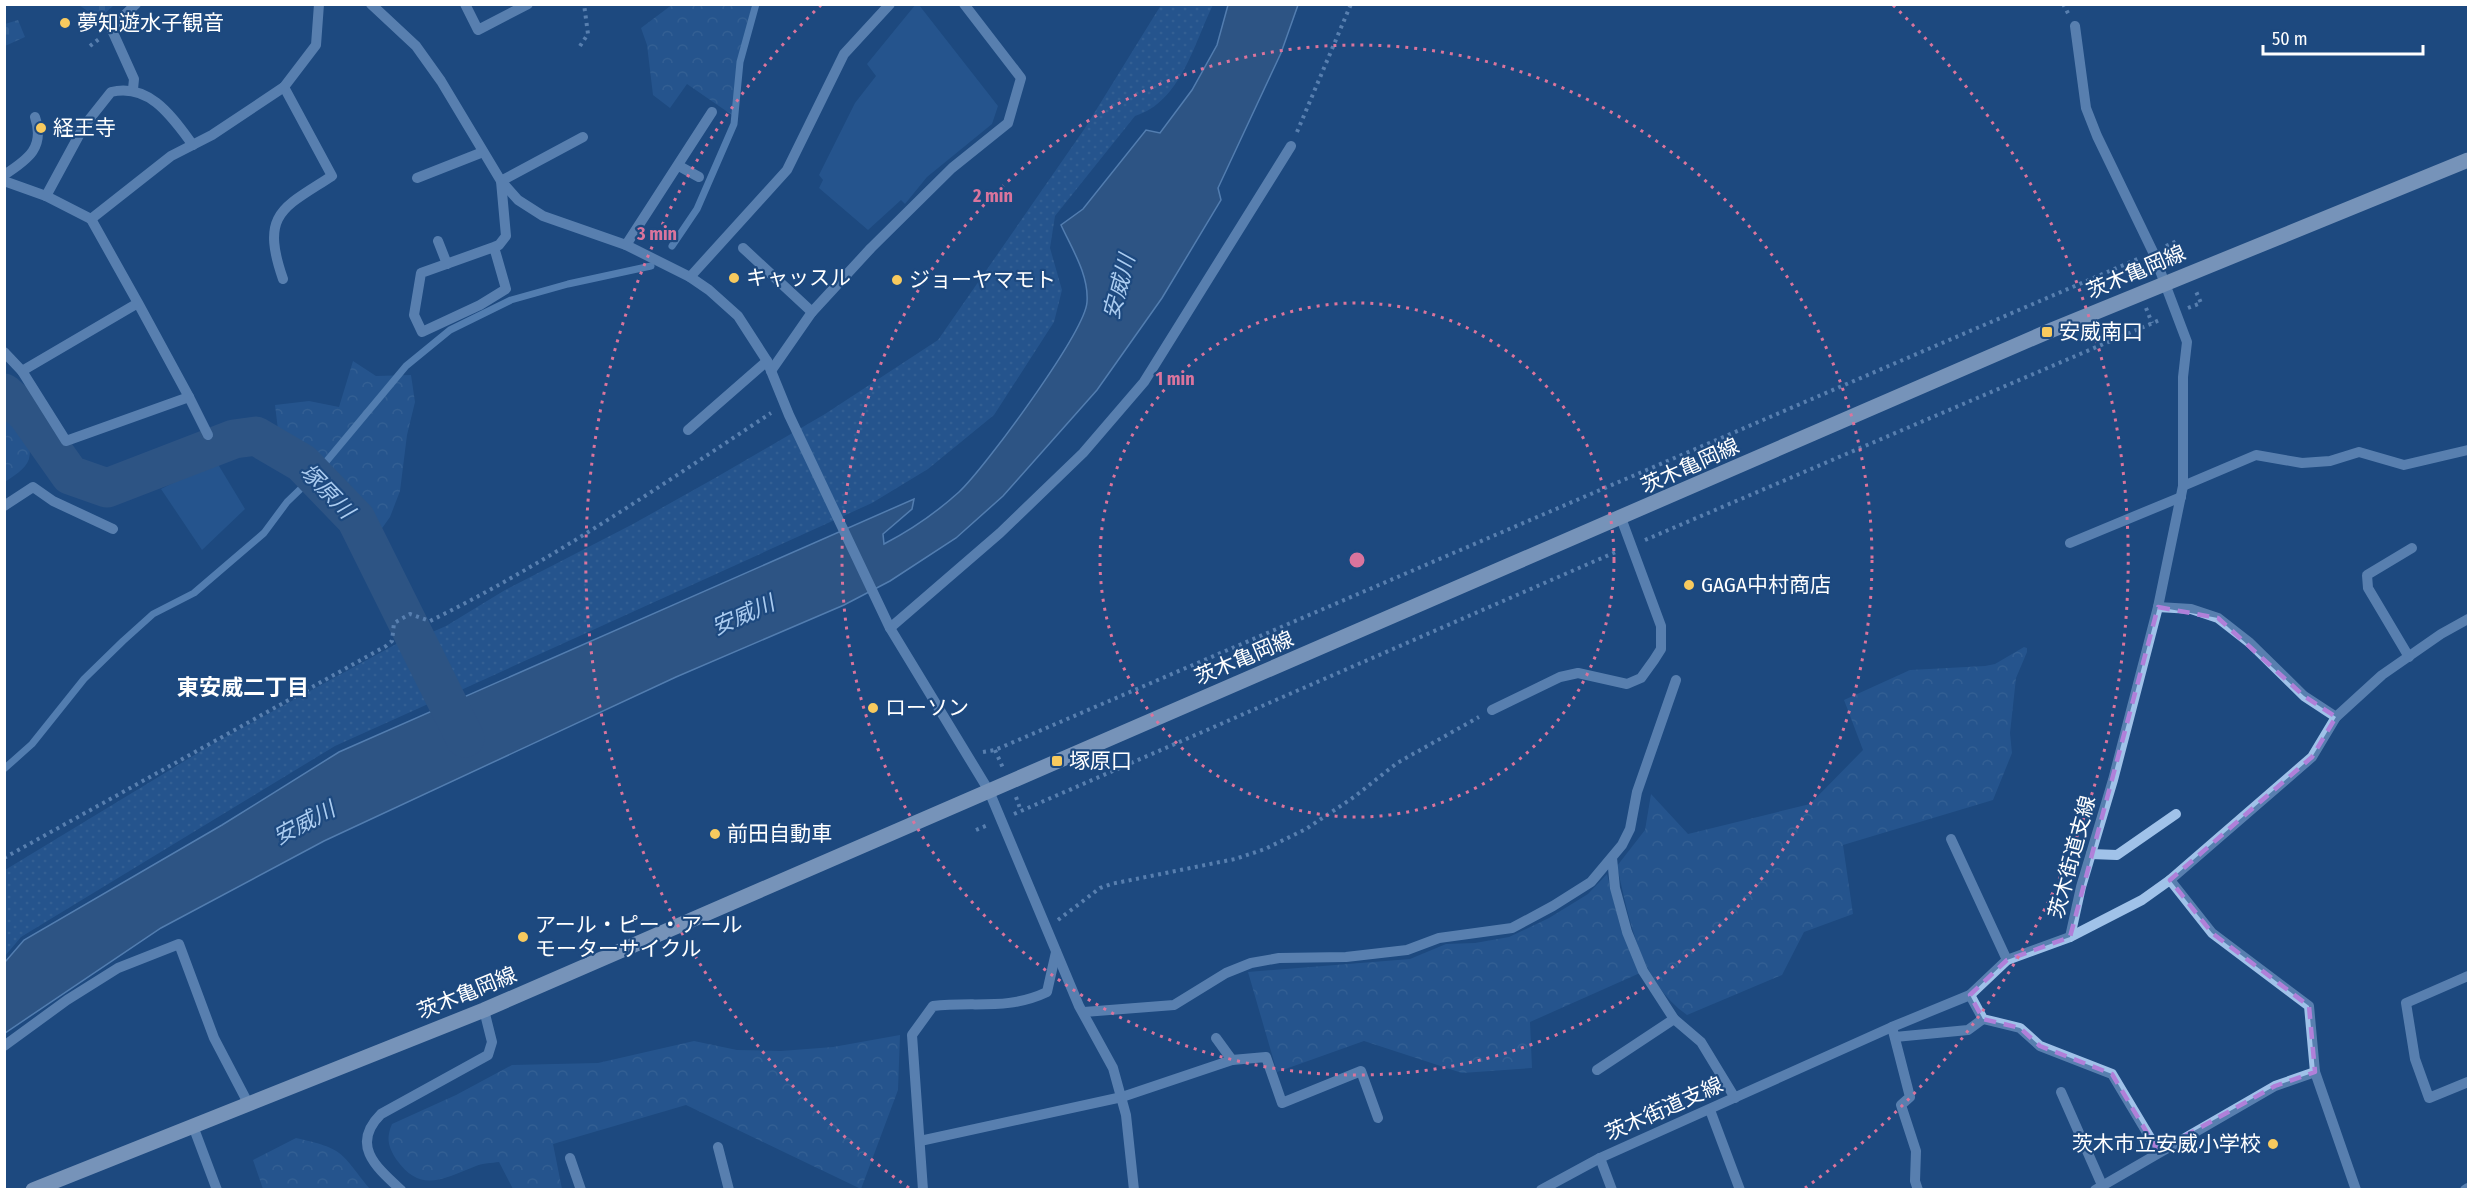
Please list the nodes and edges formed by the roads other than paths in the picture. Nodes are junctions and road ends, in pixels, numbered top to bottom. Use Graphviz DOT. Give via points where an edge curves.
graph roads {
  1 [pos="136,4"];
  2 [pos="319,4"];
  3 [pos="371,4"];
  4 [pos="465,4"];
  5 [pos="528,4"];
  6 [pos="890,4"];
  7 [pos="964,4"];
  8 [pos="2075,26"];
  9 [pos="284,87"];
  10 [pos="133,89"];
  11 [pos="712,112"];
  12 [pos="35,117"];
  13 [pos="583,137"];
  14 [pos="193,145"];
  15 [pos="1291,146"];
  16 [pos="483,152"];
  17 [pos="2469,159"];
  18 [pos="679,166"];
  19 [pos="4,175"];
  20 [pos="699,177"];
  21 [pos="417,178"];
  22 [pos="4,181"];
  23 [pos="501,181"];
  24 [pos="46,196"];
  25 [pos="91,219"];
  26 [pos="438,241"];
  27 [pos="626,245"];
  28 [pos="494,247"];
  29 [pos="743,248"];
  30 [pos="447,264"];
  31 [pos="690,277"];
  32 [pos="283,279"];
  33 [pos="2165,283"];
  34 [pos="138,303"];
  35 [pos="812,312"];
  36 [pos="4,352"];
  37 [pos="769,366"];
  38 [pos="22,371"];
  39 [pos="189,397"];
  40 [pos="688,430"];
  41 [pos="208,435"];
  42 [pos="2469,450"];
  43 [pos="2182,491"];
  44 [pos="4,506"];
  45 [pos="1621,518"];
  46 [pos="113,529"];
  47 [pos="2070,543"];
  48 [pos="2412,548"];
  49 [pos="2158,607"];
  50 [pos="2469,619"];
  51 [pos="890,628"];
  52 [pos="2409,657"];
  53 [pos="1676,680"];
  54 [pos="1492,710"];
  55 [pos="2336,717"];
  56 [pos="989,791"];
  57 [pos="2176,814"];
  58 [pos="1951,840"];
  59 [pos="2091,854"];
  60 [pos="1612,858"];
  61 [pos="2170,880"];
  62 [pos="2070,937"];
  63 [pos="1056,952"];
  64 [pos="2007,960"];
  65 [pos="2469,976"];
  66 [pos="1970,995"];
  67 [pos="484,1010"];
  68 [pos="1084,1012"];
  69 [pos="1674,1019"];
  70 [pos="1983,1019"];
  71 [pos="1894,1032"];
  72 [pos="1216,1038"];
  73 [pos="4,1047"];
  74 [pos="1232,1060"];
  75 [pos="1597,1070"];
  76 [pos="2315,1072"];
  77 [pos="2469,1082"];
  78 [pos="2061,1092"];
  79 [pos="1122,1097"];
  80 [pos="1735,1098"];
  81 [pos="248,1103"];
  82 [pos="1710,1110"];
  83 [pos="1378,1118"];
  84 [pos="193,1126"];
  85 [pos="920,1141"];
  86 [pos="718,1147"];
  87 [pos="2158,1152"];
  88 [pos="570,1158"];
  89 [pos="1600,1158"];
  90 [pos="2099,1187"];
  91 [pos="33,1190"];
  92 [pos="217,1190"];
  93 [pos="400,1190"];
  94 [pos="581,1190"];
  95 [pos="729,1190"];
  96 [pos="923,1190"];
  97 [pos="1134,1190"];
  98 [pos="1541,1190"];
  99 [pos="1612,1190"];
  100 [pos="1740,1190"];
  101 [pos="1918,1190"];
  102 [pos="2356,1190"];
  1 -- 10 [label="street" via="111,28 134,78"];
  2 -- 9 [label="street" via="316,45"];
  3 -- 16 [label="street" via="416,46"];
  4 -- 5 [label="street" via="478,30"];
  6 -- 31 [label="street" via="844,54 787,170"];
  7 -- 35 [label="street" via="1021,78 1008,123 952,168"];
  8 -- 33 [label="street, 茨木街道支線" via="2086,108"];
  9 -- 14 [label="street"];
  9 -- 32 [label="street" via="332,176 285,207 278,216 275,234"];
  10 -- 14 [label="street" via="170,114"];
  10 -- 24 [label="street" via="111,92 100,105 84,126"];
  11 -- 18 [label="street"];
  12 -- 19 [label="street" via="39,136 34,151"];
  13 -- 23 [label="street"];
  14 -- 25 [label="street" via="171,156"];
  15 -- 51 [label="street" via="1144,382 1074,461 1000,533"];
  16 -- 21 [label="street"];
  16 -- 23 [label="street"];
  17 -- 33 [label="main road, 茨木亀岡線"];
  18 -- 20 [label="street"];
  18 -- 27 [label="street"];
  22 -- 24 [label="street"];
  23 -- 27 [label="street" via="518,200 543,216"];
  23 -- 28 [label="street" via="506,236"];
  24 -- 25 [label="street"];
  25 -- 34 [label="street"];
  26 -- 30 [label="street"];
  27 -- 31 [label="street"];
  28 -- 30 [label="street"];
  28 -- 30 [label="street" via="506,289 422,332 414,315 421,273"];
  29 -- 35 [label="street"];
  31 -- 37 [label="street" via="738,316"];
  33 -- 43 [label="street, 茨木街道支線" via="2187,342"];
  33 -- 45 [label="main road, 茨木亀岡線"];
  34 -- 38 [label="street"];
  34 -- 39 [label="street"];
  35 -- 37 [label="street"];
  36 -- 38 [label="street"];
  37 -- 40 [label="street"];
  37 -- 51 [label="street"];
  38 -- 39 [label="street" via="66,441"];
  39 -- 41 [label="street"];
  42 -- 43 [label="street" via="2404,465 2359,452 2330,461 2302,463 2256,455"];
  43 -- 47 [label="street"];
  43 -- 49 [label="street, 茨木街道支線"];
  44 -- 46 [label="street" via="33,487 53,501"];
  45 -- 54 [label="street" via="1661,626 1661,649 1641,678 1628,684 1578,673 1560,677"];
  45 -- 56 [label="main road, 茨木亀岡線"];
  48 -- 52 [label="street" via="2367,575 2368,588"];
  49 -- 55 [label="street" via="2191,609 2218,618 2304,696"];
  49 -- 59 [label="street, 茨木街道支線"];
  50 -- 52 [label="street"];
  51 -- 56 [label="street"];
  52 -- 55 [label="street" via="2382,675"];
  53 -- 60 [label="street" via="1637,792 1630,829"];
  55 -- 61 [label="street" via="2312,757"];
  56 -- 63 [label="street"];
  56 -- 67 [label="main road, 茨木亀岡線"];
  57 -- 59 [label="street" via="2117,855"];
  58 -- 64 [label="street"];
  59 -- 62 [label="street, 茨木街道支線"];
  60 -- 68 [label="street" via="1591,882 1512,927 1447,936 1407,950 1270,960 1226,973 1174,1005"];
  60 -- 69 [label="street" via="1615,888 1627,932 1643,971"];
  61 -- 62 [label="street" via="2142,900"];
  61 -- 76 [label="street" via="2212,933 2309,1006"];
  62 -- 64 [label="street, 茨木街道支線"];
  63 -- 68 [label="street"];
  63 -- 85 [label="street" via="1047,992 1034,999 992,1006 933,1006 912,1035"];
  64 -- 66 [label="street, 茨木街道支線"];
  65 -- 77 [label="street" via="2406,1003 2415,1059 2429,1098"];
  66 -- 70 [label="street"];
  66 -- 71 [label="street, 茨木街道支線"];
  67 -- 81 [label="main road, 茨木亀岡線"];
  67 -- 93 [label="street" via="492,1042 488,1055 381,1114 371,1126 369,1156"];
  68 -- 79 [label="street" via="1113,1068"];
  69 -- 75 [label="street"];
  69 -- 80 [label="street" via="1701,1042"];
  70 -- 71 [label="street" via="1968,1030"];
  70 -- 87 [label="street" via="2020,1028 2040,1046 2112,1074"];
  71 -- 80 [label="street, 茨木街道支線"];
  71 -- 101 [label="street" via="1910,1097 1901,1105 1916,1151"];
  72 -- 74 [label="street"];
  73 -- 81 [label="street" via="118,968 179,944 214,1038"];
  74 -- 79 [label="street"];
  74 -- 83 [label="street" via="1266,1057 1282,1103 1361,1071"];
  76 -- 87 [label="street" via="2275,1086"];
  76 -- 102 [label="street"];
  78 -- 90 [label="street"];
  79 -- 85 [label="street"];
  79 -- 97 [label="street"];
  80 -- 82 [label="street, 茨木街道支線"];
  81 -- 84 [label="main road, 茨木亀岡線"];
  82 -- 89 [label="street, 茨木街道支線"];
  82 -- 100 [label="street"];
  84 -- 91 [label="main road, 茨木亀岡線"];
  84 -- 92 [label="street"];
  85 -- 96 [label="street"];
  86 -- 95 [label="street"];
  87 -- 90 [label="street"];
  88 -- 94 [label="street"];
  89 -- 98 [label="street, 茨木街道支線"];
  89 -- 99 [label="street"];
}
